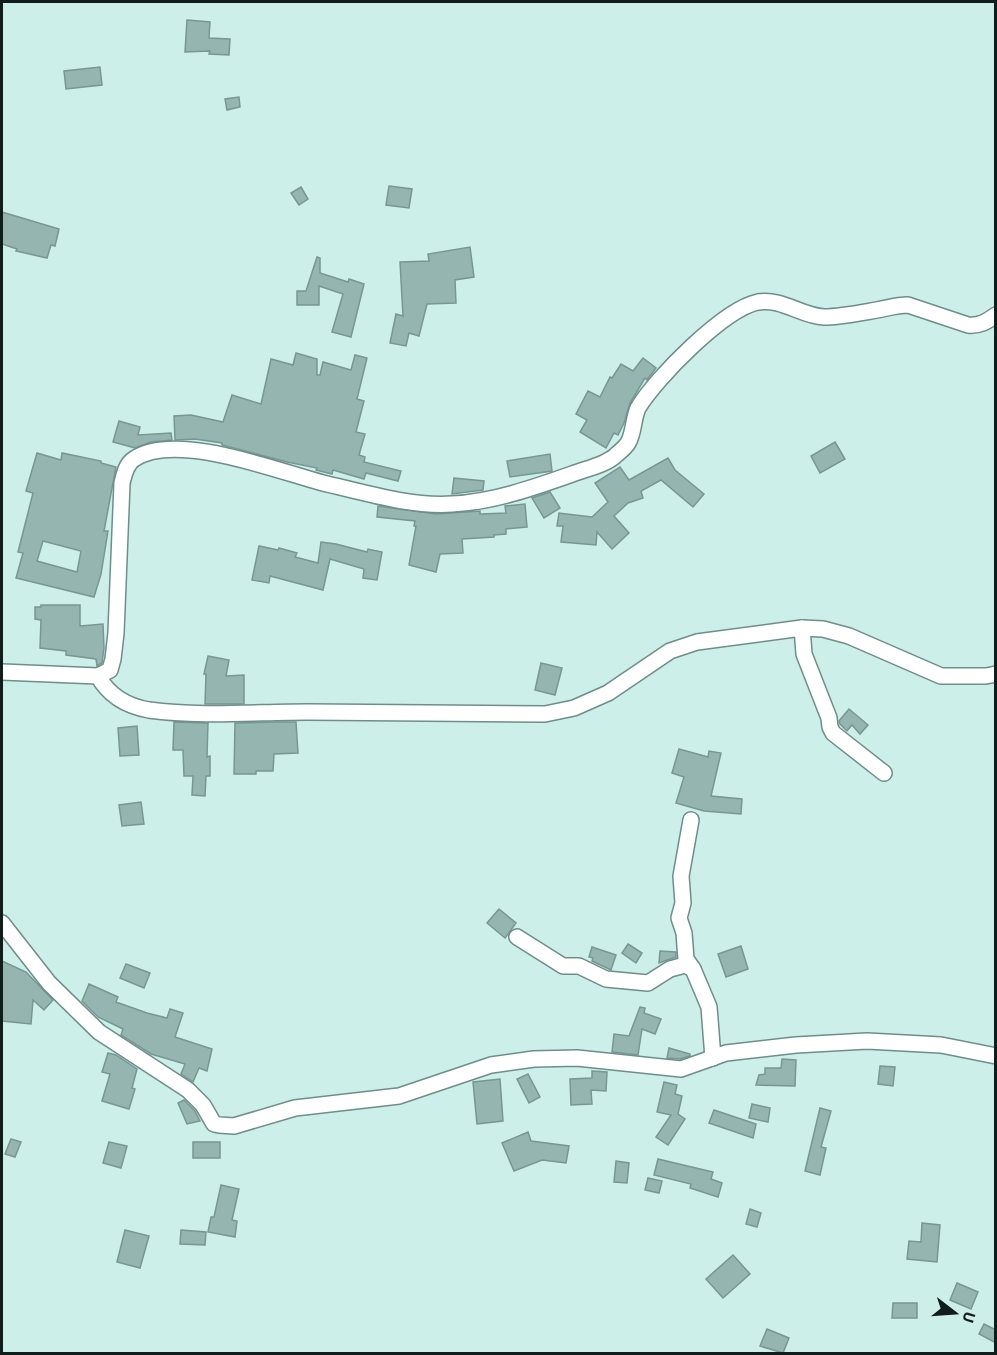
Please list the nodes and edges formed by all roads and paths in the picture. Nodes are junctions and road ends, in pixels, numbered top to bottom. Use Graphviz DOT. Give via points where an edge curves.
graph roads {
  1 [pos="996,315"];
  2 [pos="802,628"];
  3 [pos="2,672"];
  4 [pos="996,674"];
  5 [pos="98,676"];
  6 [pos="884,773"];
  7 [pos="691,820"];
  8 [pos="2,923"];
  9 [pos="517,937"];
  10 [pos="693,969"];
  11 [pos="996,1056"];
  12 [pos="713,1058"];
  1 -- 5 [label="street" via="984,323 968,325 908,305 824,317 803,314 776,302 758,302 716,325 660,378 637,411 628,443 613,459 552,481 468,503 428,504 395,499 184,449 143,455 132,460 122,483 113,659 110,670"];
  2 -- 4 [label="street" via="849,636 941,676"];
  2 -- 5 [label="street" via="697,642 679,648 608,693 574,708 545,714 148,710 115,697"];
  2 -- 6 [label="street" via="804,654 830,728"];
  3 -- 5 [label="street"];
  7 -- 10 [label="street" via="681,876 683,903 679,918 686,959"];
  8 -- 12 [label="street" via="49,984 99,1032 188,1090 214,1124 219,1125 234,1126 295,1108 399,1096 511,1061 577,1058 681,1069"];
  9 -- 10 [label="street" via="563,966 579,966 606,979 648,983 670,969 685,965"];
  10 -- 12 [label="street" via="709,1007"];
  11 -- 12 [label="street" via="941,1045 867,1041 796,1045"];
}
